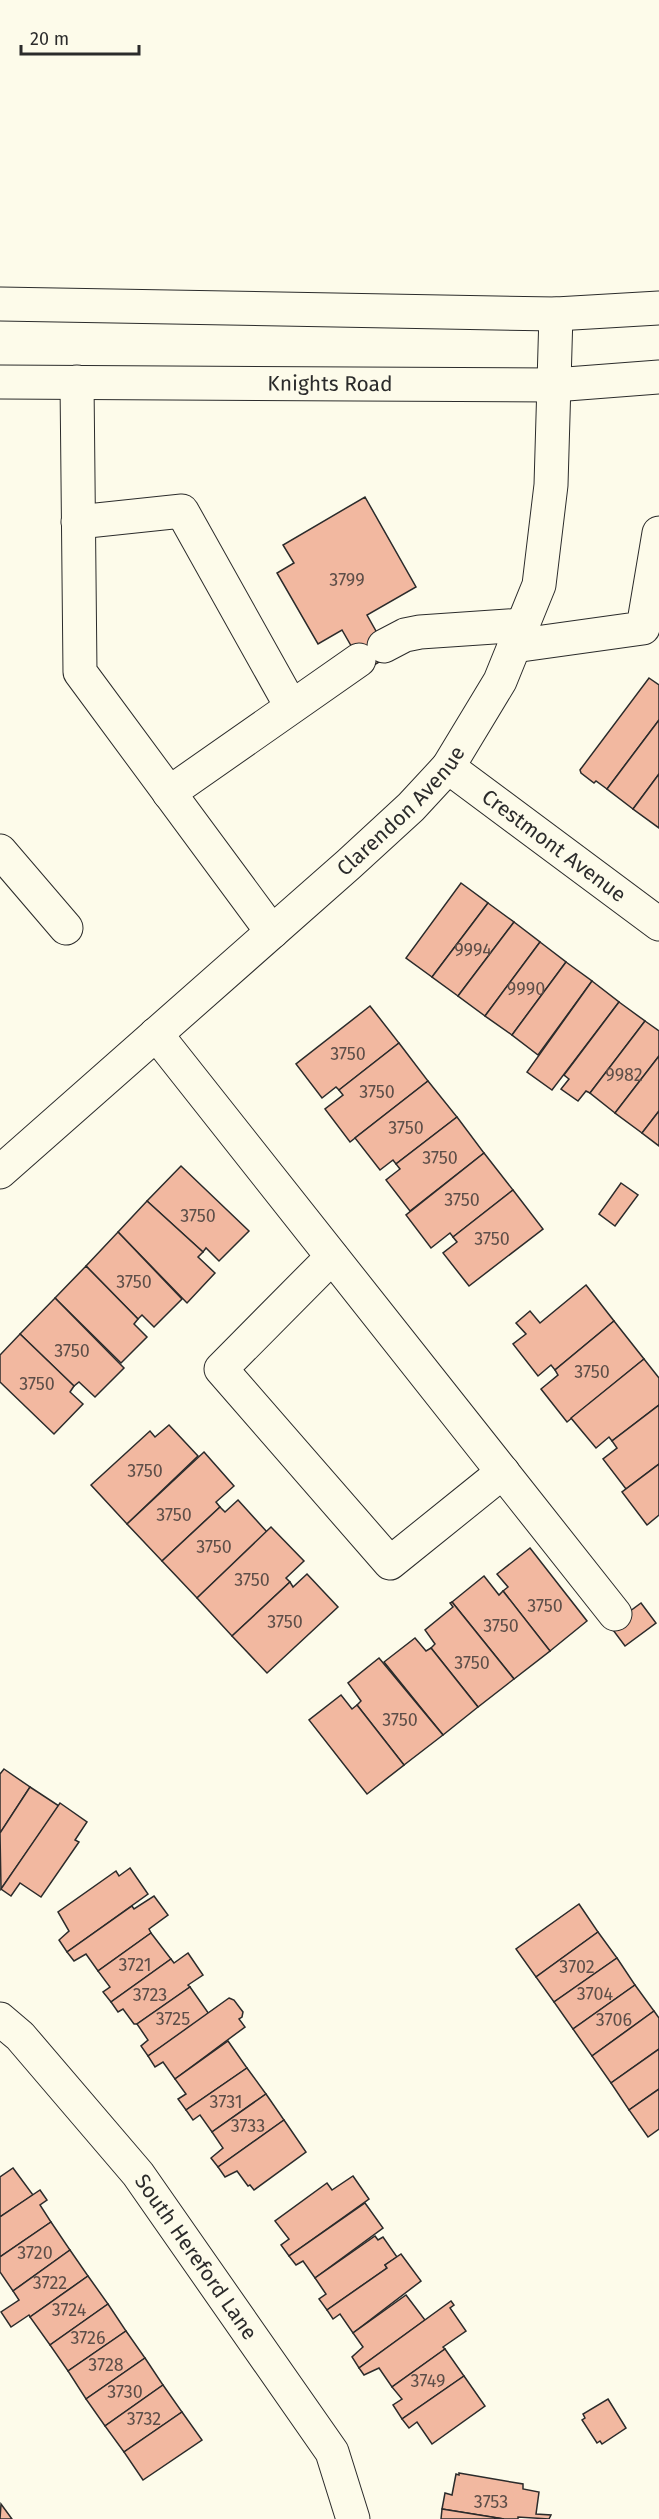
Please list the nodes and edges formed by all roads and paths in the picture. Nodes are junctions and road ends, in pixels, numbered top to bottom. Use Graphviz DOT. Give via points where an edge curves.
graph roads {
  1 [pos="0,304"];
  2 [pos="659,308"];
  3 [pos="556,314"];
  4 [pos="659,377"];
  5 [pos="0,382"];
  6 [pos="76,382"];
  7 [pos="554,385"];
  8 [pos="78,522"];
  9 [pos="659,533"];
  10 [pos="518,635"];
  11 [pos="291,706"];
  12 [pos="448,767"];
  13 [pos="169,793"];
  14 [pos="0,851"];
  15 [pos="659,924"];
  16 [pos="66,928"];
  17 [pos="272,932"];
  18 [pos="156,1034"];
  19 [pos="0,1172"];
  20 [pos="332,1257"];
  21 [pos="503,1472"];
  22 [pos="615,1614"];
  23 [pos="0,2019"];
  24 [pos="352,2519"];
  1 -- 3 [label="street"];
  2 -- 3 [label="street"];
  3 -- 7 [label="street, Clarendon Avenue"];
  4 -- 7 [label="street, Knights Road"];
  5 -- 6 [label="street, Knights Road"];
  6 -- 7 [label="street, Knights Road"];
  6 -- 8 [label="street"];
  7 -- 10 [label="street, Clarendon Avenue" via="551,485 539,585"];
  8 -- 11 [label="street" via="182,511"];
  8 -- 13 [label="street" via="80,672"];
  9 -- 10 [label="street" via="643,628"];
  10 -- 11 [label="street" via="405,635"];
  10 -- 12 [label="street, Clarendon Avenue" via="500,681"];
  11 -- 13 [label="street"];
  12 -- 15 [label="street, Crestmont Avenue"];
  12 -- 17 [label="street, Clarendon Avenue" via="411,807"];
  13 -- 17 [label="street"];
  14 -- 16 [label="street"];
  17 -- 18 [label="street, Clarendon Avenue"];
  18 -- 19 [label="street, Clarendon Avenue"];
  18 -- 20 [label="street"];
  20 -- 21 [label="street"];
  20 -- 21 [label="street" via="221,1369 390,1563"];
  21 -- 22 [label="street"];
  23 -- 24 [label="street, South Hereford Lane" via="20,2036 138,2174 332,2452"];
}
